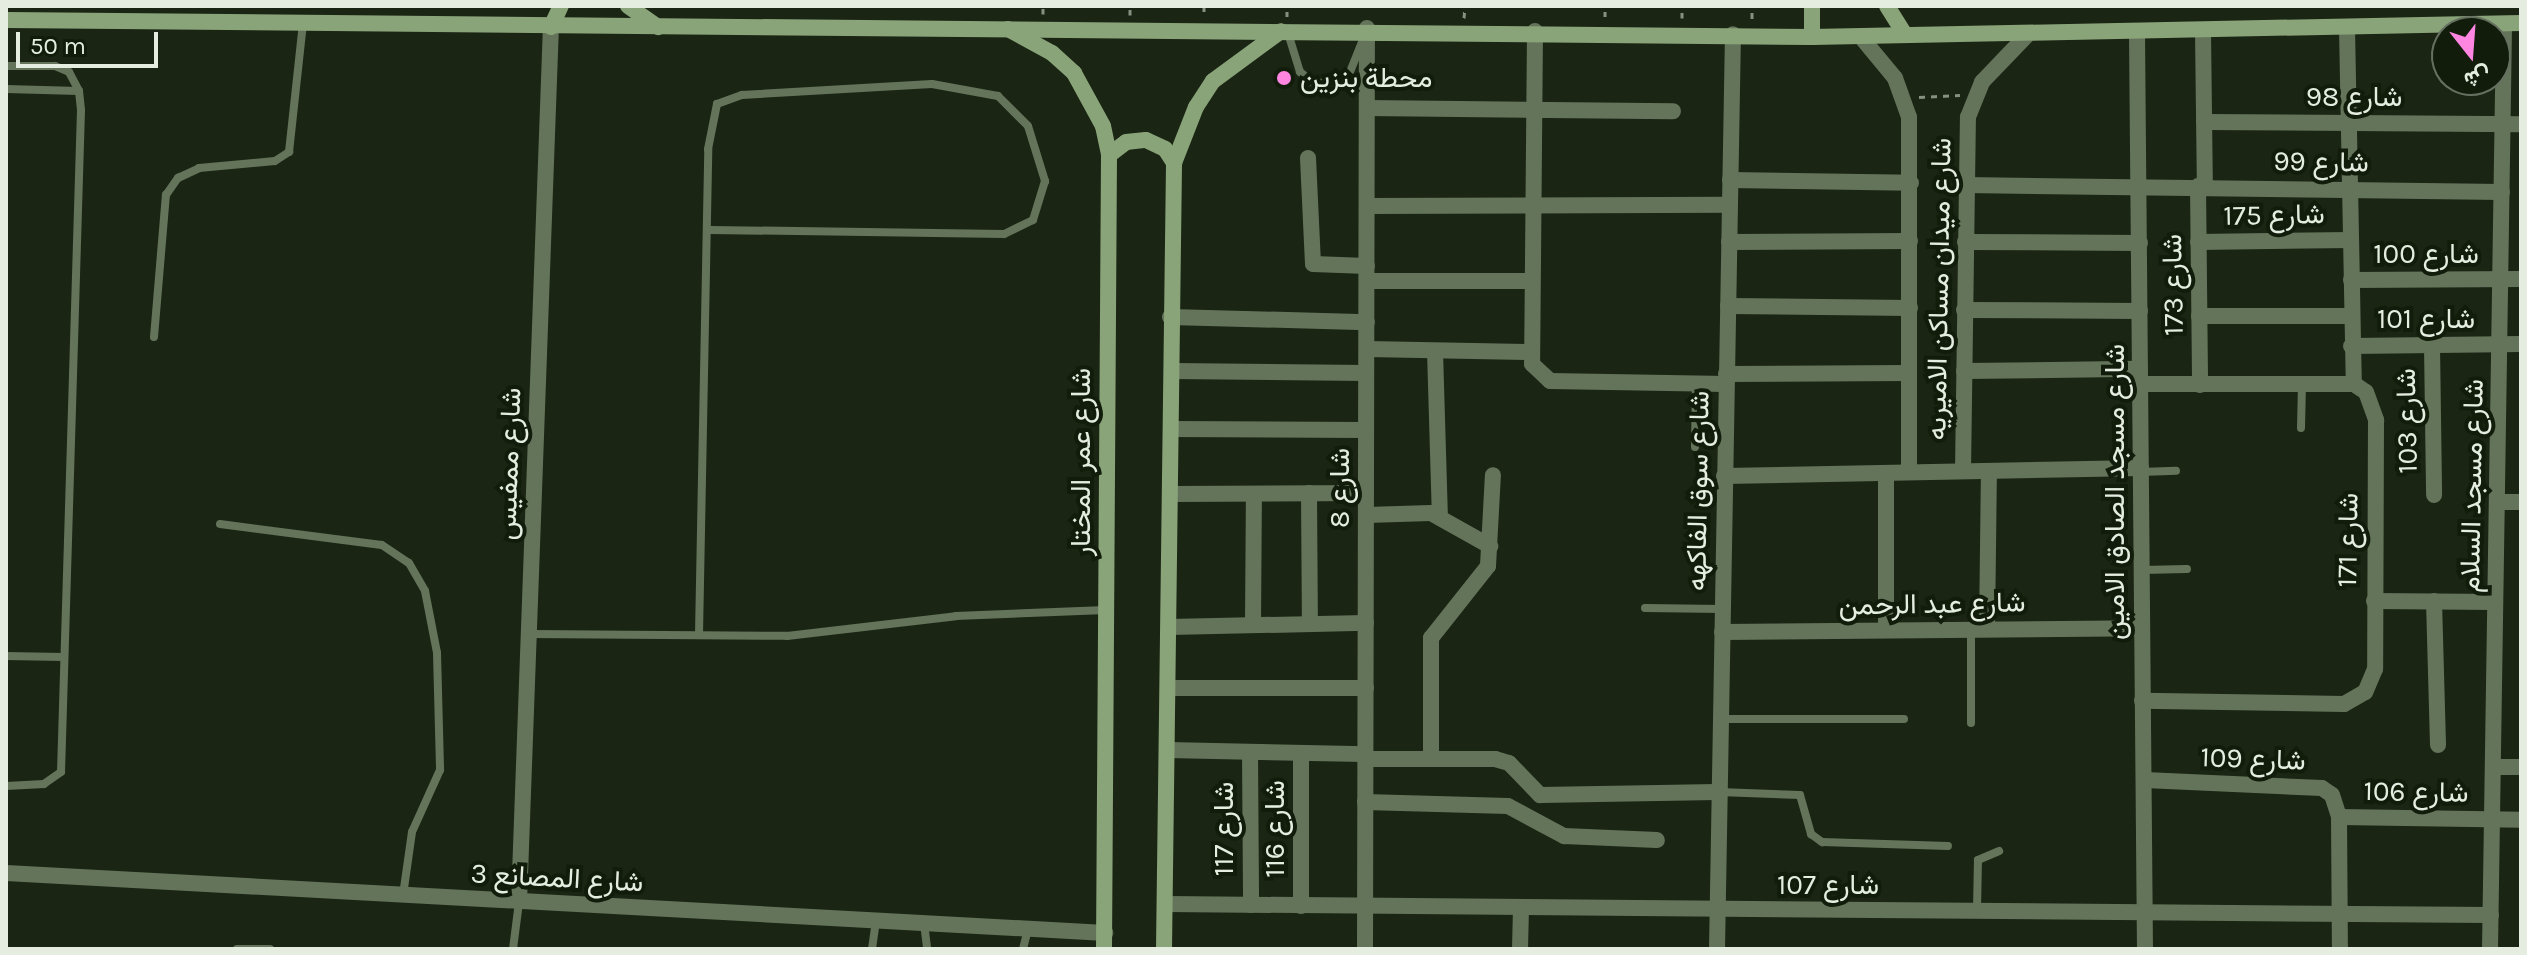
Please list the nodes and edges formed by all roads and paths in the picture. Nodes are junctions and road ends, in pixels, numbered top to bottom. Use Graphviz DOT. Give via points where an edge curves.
graph roads {
  1 [pos="561,6"];
  2 [pos="628,6"];
  3 [pos="1812,6"];
  4 [pos="1887,6"];
  5 [pos="6,20"];
  6 [pos="2512,23"];
  7 [pos="303,24"];
  8 [pos="999,26"];
  9 [pos="551,27"];
  10 [pos="658,27"];
  11 [pos="1287,28"];
  12 [pos="1367,28"];
  13 [pos="2347,28"];
  14 [pos="1535,31"];
  15 [pos="2203,32"];
  16 [pos="1733,34"];
  17 [pos="2028,34"];
  18 [pos="2137,34"];
  19 [pos="1905,35"];
  20 [pos="1812,37"];
  21 [pos="1861,37"];
  22 [pos="6,66"];
  23 [pos="6,89"];
  24 [pos="79,91"];
  25 [pos="1976,95"];
  26 [pos="1905,97"];
  27 [pos="1367,108"];
  28 [pos="1534,110"];
  29 [pos="1673,111"];
  30 [pos="2204,122"];
  31 [pos="2349,123"];
  32 [pos="2513,124"];
  33 [pos="1109,155"];
  34 [pos="1308,158"];
  35 [pos="1174,163"];
  36 [pos="1730,180"];
  37 [pos="1911,183"];
  38 [pos="1965,185"];
  39 [pos="2140,185"];
  40 [pos="2202,186"];
  41 [pos="2349,188"];
  42 [pos="2502,192"];
  43 [pos="1729,205"];
  44 [pos="1367,206"];
  45 [pos="1533,206"];
  46 [pos="710,230"];
  47 [pos="2350,240"];
  48 [pos="1910,241"];
  49 [pos="1729,242"];
  50 [pos="1965,242"];
  51 [pos="2198,242"];
  52 [pos="2140,243"];
  53 [pos="1367,274"];
  54 [pos="2521,279"];
  55 [pos="2351,280"];
  56 [pos="2501,280"];
  57 [pos="1531,281"];
  58 [pos="1728,306"];
  59 [pos="1910,308"];
  60 [pos="1964,310"];
  61 [pos="2140,311"];
  62 [pos="2199,316"];
  63 [pos="2351,316"];
  64 [pos="1170,317"];
  65 [pos="1367,322"];
  66 [pos="154,337"];
  67 [pos="2521,344"];
  68 [pos="2432,345"];
  69 [pos="2500,345"];
  70 [pos="2351,346"];
  71 [pos="1367,349"];
  72 [pos="1435,351"];
  73 [pos="1529,352"];
  74 [pos="1172,371"];
  75 [pos="1964,371"];
  76 [pos="1366,373"];
  77 [pos="1909,373"];
  78 [pos="2140,377"];
  79 [pos="1726,379"];
  80 [pos="1697,383"];
  81 [pos="2354,384"];
  82 [pos="2200,385"];
  83 [pos="2302,385"];
  84 [pos="2301,428"];
  85 [pos="1172,429"];
  86 [pos="1366,430"];
  87 [pos="1695,447"];
  88 [pos="2141,470"];
  89 [pos="1963,471"];
  90 [pos="1989,471"];
  91 [pos="2176,471"];
  92 [pos="1909,472"];
  93 [pos="1886,473"];
  94 [pos="1493,475"];
  95 [pos="1724,476"];
  96 [pos="1309,493"];
  97 [pos="1366,493"];
  98 [pos="1171,494"];
  99 [pos="1254,494"];
  100 [pos="2434,495"];
  101 [pos="2499,502"];
  102 [pos="2521,502"];
  103 [pos="1366,515"];
  104 [pos="1440,516"];
  105 [pos="220,524"];
  106 [pos="1490,546"];
  107 [pos="2187,569"];
  108 [pos="2142,570"];
  109 [pos="2374,601"];
  110 [pos="2434,601"];
  111 [pos="2495,602"];
  112 [pos="1645,608"];
  113 [pos="1722,609"];
  114 [pos="1106,610"];
  115 [pos="1366,623"];
  116 [pos="1310,624"];
  117 [pos="1253,625"];
  118 [pos="1169,627"];
  119 [pos="2142,628"];
  120 [pos="1979,629"];
  121 [pos="1886,630"];
  122 [pos="1722,632"];
  123 [pos="529,634"];
  124 [pos="699,634"];
  125 [pos="6,656"];
  126 [pos="64,657"];
  127 [pos="1170,688"];
  128 [pos="1366,688"];
  129 [pos="2142,701"];
  130 [pos="1719,719"];
  131 [pos="1904,719"];
  132 [pos="1971,723"];
  133 [pos="2438,745"];
  134 [pos="1168,750"];
  135 [pos="1250,752"];
  136 [pos="1301,753"];
  137 [pos="1365,757"];
  138 [pos="1431,759"];
  139 [pos="2493,767"];
  140 [pos="2521,767"];
  141 [pos="2145,780"];
  142 [pos="6,786"];
  143 [pos="1717,792"];
  144 [pos="1365,802"];
  145 [pos="2339,817"];
  146 [pos="2493,820"];
  147 [pos="2521,820"];
  148 [pos="1657,840"];
  149 [pos="1948,846"];
  150 [pos="1999,851"];
  151 [pos="6,873"];
  152 [pos="403,895"];
  153 [pos="519,902"];
  154 [pos="1166,904"];
  155 [pos="1251,905"];
  156 [pos="1301,906"];
  157 [pos="1365,907"];
  158 [pos="1521,909"];
  159 [pos="1977,910"];
  160 [pos="2145,911"];
  161 [pos="1718,912"];
  162 [pos="2340,913"];
  163 [pos="2491,915"];
  164 [pos="876,921"];
  165 [pos="924,923"];
  166 [pos="1028,929"];
  167 [pos="1104,941"];
  168 [pos="237,949"];
  169 [pos="270,949"];
  170 [pos="513,949"];
  171 [pos="872,949"];
  172 [pos="927,949"];
  173 [pos="1023,949"];
  174 [pos="1164,949"];
  175 [pos="1365,949"];
  176 [pos="1520,949"];
  177 [pos="1717,949"];
  178 [pos="2145,949"];
  179 [pos="2340,949"];
  180 [pos="2490,949"];
  1 -- 9 [label="main road"];
  2 -- 10 [label="main road"];
  3 -- 20 [label="main road"];
  4 -- 19 [label="main road"];
  5 -- 7 [label="main road"];
  6 -- 13 [label="main road"];
  6 -- 32 [label="street, شارع مسجد السلام"];
  7 -- 9 [label="main road"];
  7 -- 66 [label="lane" via="289,152 275,161 199,168 178,178 166,195"];
  8 -- 10 [label="main road"];
  8 -- 11 [label="main road"];
  8 -- 33 [label="main road, شارع عمر المختار" via="1052,53 1074,73 1091,98"];
  9 -- 10 [label="main road"];
  9 -- 123 [label="street, شارع ممفيس"];
  11 -- 12 [label="main road"];
  11 -- 12 [label="lane" via="1306,79 1343,83"];
  11 -- 35 [label="main road" via="1259,42 1213,81 1189,120"];
  12 -- 14 [label="main road"];
  12 -- 27 [label="street, شارع 8"];
  13 -- 15 [label="main road"];
  13 -- 31 [label="street"];
  14 -- 16 [label="main road"];
  14 -- 28 [label="street"];
  15 -- 18 [label="main road"];
  15 -- 30 [label="street, شارع 173"];
  16 -- 20 [label="main road"];
  16 -- 36 [label="street, شارع سوق الفاكهه"];
  17 -- 18 [label="main road"];
  17 -- 19 [label="main road"];
  17 -- 25 [label="street, شارع ميدان مساكن الاميريه"];
  18 -- 39 [label="street, شارع مسجد الصادق الامين"];
  19 -- 21 [label="main road"];
  20 -- 21 [label="main road"];
  21 -- 26 [label="street"];
  22 -- 24 [label="lane" via="55,66 69,72"];
  23 -- 24 [label="lane"];
  24 -- 126 [label="lane"];
  25 -- 26 [label="path"];
  25 -- 38 [label="street, شارع ميدان مساكن الاميريه" via="1968,117"];
  26 -- 37 [label="street, شارع ميدان مساكن الاميريه"];
  27 -- 28 [label="street"];
  27 -- 44 [label="street, شارع 8"];
  28 -- 29 [label="street"];
  28 -- 45 [label="street"];
  30 -- 31 [label="street, شارع 98"];
  30 -- 40 [label="street, شارع 173"];
  31 -- 32 [label="street, شارع 98"];
  31 -- 41 [label="street"];
  32 -- 42 [label="street, شارع مسجد السلام"];
  33 -- 35 [label="main road" via="1126,142 1146,140 1165,149"];
  33 -- 114 [label="main road, شارع عمر المختار"];
  34 -- 53 [label="street" via="1313,264"];
  35 -- 64 [label="main road"];
  36 -- 37 [label="street"];
  36 -- 43 [label="street, شارع سوق الفاكهه"];
  37 -- 48 [label="street, شارع ميدان مساكن الاميريه"];
  38 -- 39 [label="street, شارع 99"];
  38 -- 50 [label="street, شارع ميدان مساكن الاميريه"];
  39 -- 40 [label="street, شارع 99"];
  39 -- 52 [label="street, شارع مسجد الصادق الامين"];
  40 -- 41 [label="street, شارع 99"];
  40 -- 51 [label="street, شارع 173"];
  41 -- 42 [label="street, شارع 99"];
  41 -- 47 [label="street"];
  42 -- 56 [label="street, شارع مسجد السلام"];
  43 -- 45 [label="street"];
  43 -- 49 [label="street, شارع سوق الفاكهه"];
  44 -- 45 [label="street"];
  44 -- 53 [label="street, شارع 8"];
  45 -- 57 [label="street"];
  46 -- 46 [label="lane" via="1004,234 1033,220 1045,181 1028,126 998,96 932,84 742,95 725,99 713,114"];
  46 -- 124 [label="lane"];
  47 -- 51 [label="street, شارع 175"];
  47 -- 55 [label="street"];
  48 -- 49 [label="street"];
  48 -- 59 [label="street, شارع ميدان مساكن الاميريه"];
  49 -- 58 [label="street, شارع سوق الفاكهه"];
  50 -- 52 [label="street"];
  50 -- 60 [label="street, شارع ميدان مساكن الاميريه"];
  51 -- 62 [label="street, شارع 173"];
  52 -- 61 [label="street, شارع مسجد الصادق الامين"];
  53 -- 57 [label="street"];
  53 -- 65 [label="street, شارع 8"];
  54 -- 56 [label="street, شارع 100"];
  55 -- 56 [label="street, شارع 100"];
  55 -- 63 [label="street"];
  56 -- 69 [label="street, شارع مسجد السلام"];
  57 -- 73 [label="street"];
  58 -- 59 [label="street"];
  58 -- 79 [label="street, شارع سوق الفاكهه"];
  59 -- 77 [label="street, شارع ميدان مساكن الاميريه"];
  60 -- 61 [label="street"];
  60 -- 75 [label="street, شارع ميدان مساكن الاميريه"];
  61 -- 78 [label="street, شارع مسجد الصادق الامين"];
  62 -- 63 [label="street"];
  62 -- 82 [label="street, شارع 173"];
  63 -- 70 [label="street"];
  64 -- 65 [label="street"];
  64 -- 74 [label="main road"];
  65 -- 71 [label="street, شارع 8"];
  67 -- 69 [label="street, شارع 101"];
  68 -- 69 [label="street, شارع 101"];
  68 -- 70 [label="street, شارع 101"];
  68 -- 100 [label="street, شارع 103"];
  69 -- 101 [label="street, شارع مسجد السلام"];
  70 -- 81 [label="street"];
  71 -- 72 [label="street"];
  71 -- 76 [label="street, شارع 8"];
  72 -- 73 [label="street"];
  72 -- 104 [label="street"];
  73 -- 80 [label="street" via="1539,375 1550,381"];
  74 -- 76 [label="street"];
  74 -- 85 [label="main road"];
  75 -- 78 [label="street"];
  75 -- 89 [label="street, شارع ميدان مساكن الاميريه"];
  76 -- 86 [label="street, شارع 8"];
  77 -- 79 [label="street"];
  77 -- 92 [label="street, شارع ميدان مساكن الاميريه"];
  78 -- 82 [label="street"];
  78 -- 88 [label="street, شارع مسجد الصادق الامين"];
  79 -- 80 [label="street"];
  79 -- 95 [label="street, شارع سوق الفاكهه"];
  80 -- 87 [label="lane"];
  81 -- 83 [label="street"];
  81 -- 109 [label="street, شارع 171" via="2366,392 2376,420"];
  82 -- 83 [label="street"];
  83 -- 84 [label="lane"];
  85 -- 86 [label="street"];
  85 -- 98 [label="main road"];
  86 -- 97 [label="street, شارع 8"];
  88 -- 90 [label="street"];
  88 -- 91 [label="lane"];
  88 -- 108 [label="street, شارع مسجد الصادق الامين"];
  89 -- 90 [label="street"];
  89 -- 92 [label="street"];
  90 -- 120 [label="street"];
  92 -- 93 [label="street"];
  93 -- 95 [label="street"];
  93 -- 121 [label="street"];
  94 -- 106 [label="street"];
  95 -- 113 [label="street, شارع سوق الفاكهه"];
  96 -- 97 [label="street"];
  96 -- 99 [label="street"];
  96 -- 116 [label="street"];
  97 -- 103 [label="street, شارع 8"];
  98 -- 99 [label="street"];
  98 -- 118 [label="main road"];
  99 -- 117 [label="street"];
  101 -- 102 [label="street"];
  101 -- 111 [label="street, شارع مسجد السلام"];
  103 -- 104 [label="street"];
  103 -- 115 [label="street, شارع 8"];
  104 -- 106 [label="street"];
  105 -- 152 [label="lane" via="382,545 409,563 425,591 437,653 440,770 412,832"];
  106 -- 138 [label="street" via="1478,584 1449,609 1431,638"];
  107 -- 108 [label="lane"];
  108 -- 119 [label="street, شارع مسجد الصادق الامين"];
  109 -- 110 [label="street"];
  109 -- 129 [label="street, شارع 171" via="2375,669 2356,700"];
  110 -- 111 [label="street"];
  110 -- 133 [label="street"];
  111 -- 139 [label="street, شارع مسجد السلام"];
  112 -- 113 [label="lane"];
  113 -- 122 [label="street, شارع سوق الفاكهه"];
  114 -- 124 [label="lane" via="956,616 787,636"];
  114 -- 167 [label="main road, شارع عمر المختار"];
  115 -- 116 [label="street"];
  115 -- 128 [label="street, شارع 8"];
  116 -- 117 [label="street"];
  117 -- 118 [label="street"];
  118 -- 127 [label="main road"];
  119 -- 120 [label="street, شارع عبد الرحمن"];
  119 -- 129 [label="street, شارع مسجد الصادق الامين"];
  120 -- 121 [label="street, شارع عبد الرحمن"];
  120 -- 132 [label="lane"];
  121 -- 122 [label="street, شارع عبد الرحمن"];
  122 -- 130 [label="street, شارع سوق الفاكهه"];
  123 -- 124 [label="lane"];
  123 -- 153 [label="street, شارع ممفيس"];
  125 -- 126 [label="lane"];
  126 -- 142 [label="lane" via="61,772 44,784"];
  127 -- 128 [label="street"];
  127 -- 134 [label="main road"];
  128 -- 137 [label="street, شارع 8"];
  129 -- 141 [label="street, شارع مسجد الصادق الامين"];
  130 -- 131 [label="lane"];
  130 -- 143 [label="street, شارع سوق الفاكهه"];
  134 -- 135 [label="street"];
  134 -- 154 [label="main road"];
  135 -- 136 [label="street"];
  135 -- 155 [label="street, شارع 117"];
  136 -- 137 [label="street"];
  136 -- 156 [label="street, شارع 116"];
  137 -- 138 [label="street"];
  137 -- 144 [label="street, شارع 8"];
  138 -- 143 [label="street" via="1509,763 1540,795"];
  139 -- 140 [label="street"];
  139 -- 146 [label="street, شارع مسجد السلام"];
  141 -- 145 [label="street, شارع 109" via="2322,788 2332,795"];
  141 -- 160 [label="street, شارع مسجد الصادق الامين"];
  143 -- 149 [label="lane" via="1800,795 1811,834 1822,842"];
  143 -- 161 [label="street, شارع سوق الفاكهه"];
  144 -- 148 [label="street" via="1508,806 1564,836"];
  144 -- 157 [label="street, شارع 8"];
  145 -- 146 [label="street, شارع 106"];
  145 -- 162 [label="street"];
  146 -- 147 [label="street, شارع 106"];
  146 -- 163 [label="street, شارع مسجد السلام"];
  150 -- 159 [label="lane" via="1978,860"];
  151 -- 152 [label="street, شارع المصانع 3"];
  152 -- 153 [label="street, شارع المصانع 3"];
  153 -- 164 [label="street, شارع المصانع 3"];
  153 -- 170 [label="lane"];
  154 -- 155 [label="street, شارع 107"];
  154 -- 174 [label="main road"];
  155 -- 156 [label="street, شارع 107"];
  156 -- 157 [label="street, شارع 107"];
  157 -- 158 [label="street, شارع 107"];
  157 -- 175 [label="street, شارع 8"];
  158 -- 161 [label="street, شارع 107"];
  158 -- 176 [label="street"];
  159 -- 160 [label="street, شارع 107"];
  159 -- 161 [label="street, شارع 107"];
  160 -- 162 [label="street, شارع 107"];
  160 -- 178 [label="street, شارع مسجد الصادق الامين"];
  161 -- 177 [label="street, شارع سوق الفاكهه"];
  162 -- 163 [label="street, شارع 107"];
  162 -- 179 [label="street"];
  163 -- 180 [label="street, شارع مسجد السلام"];
  164 -- 165 [label="street, شارع المصانع 3"];
  164 -- 171 [label="lane"];
  165 -- 166 [label="street, شارع المصانع 3"];
  165 -- 172 [label="lane"];
  166 -- 167 [label="street, شارع المصانع 3"];
  166 -- 173 [label="lane"];
  168 -- 169 [label="lane"];
}
